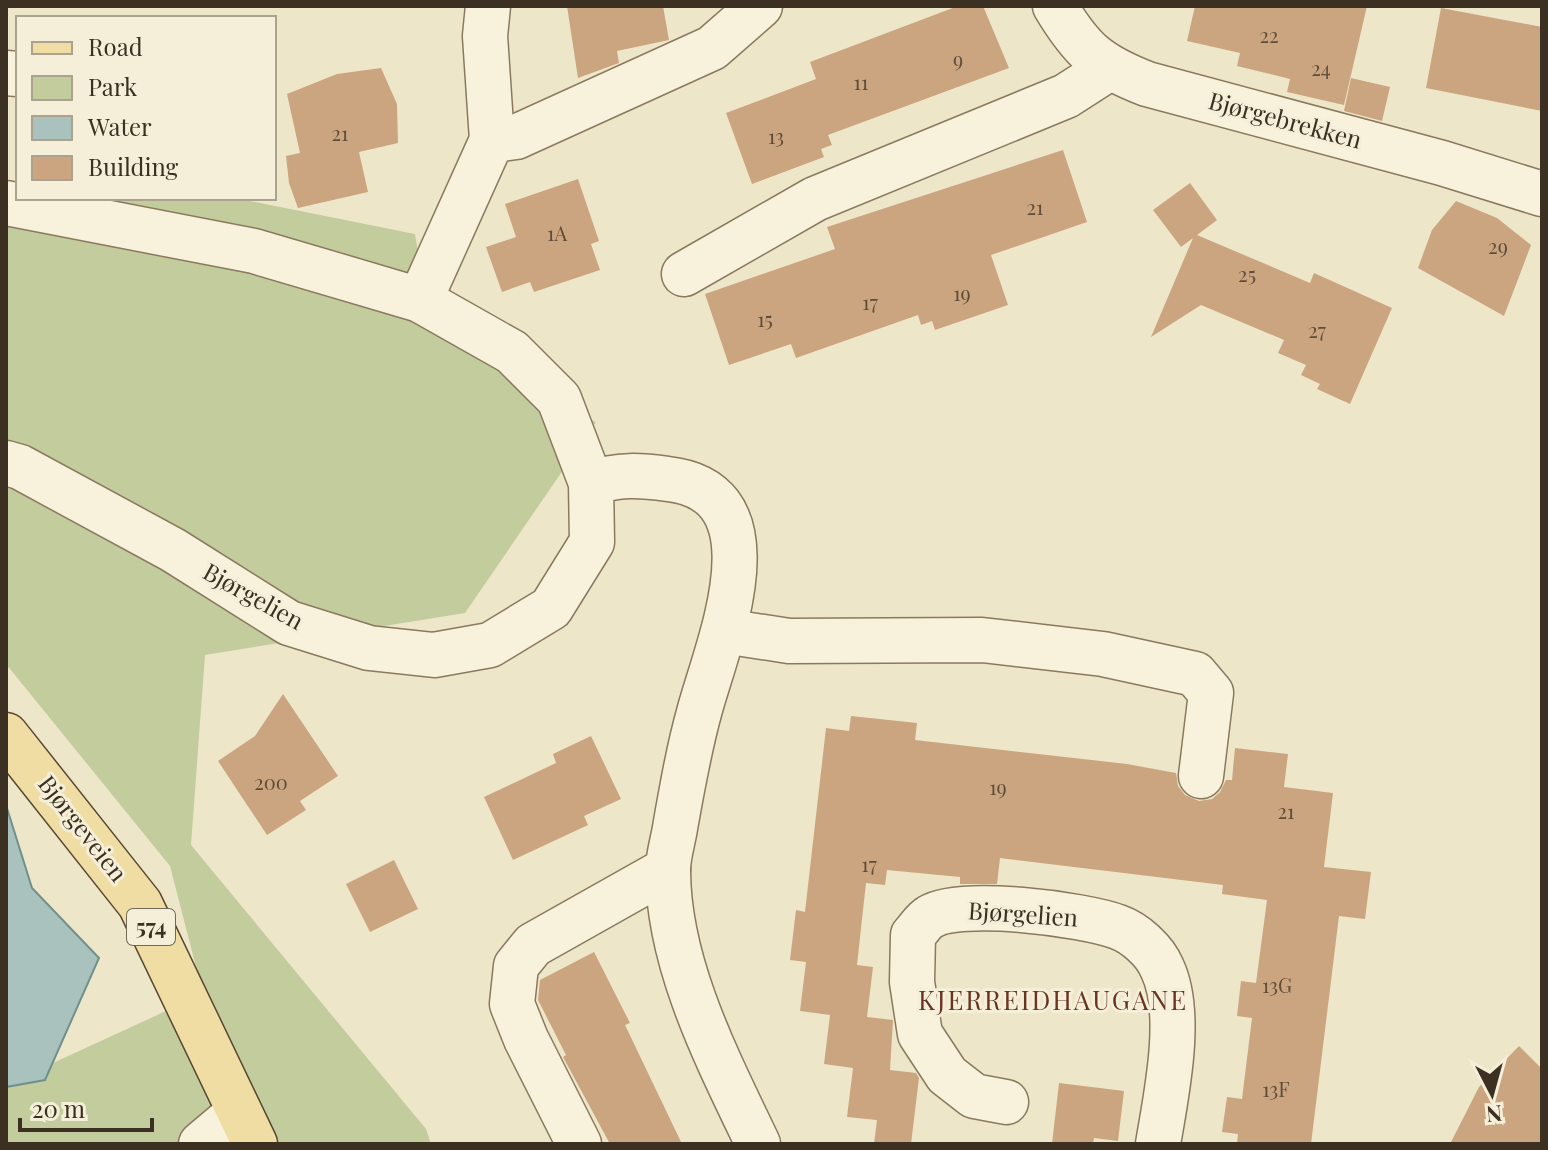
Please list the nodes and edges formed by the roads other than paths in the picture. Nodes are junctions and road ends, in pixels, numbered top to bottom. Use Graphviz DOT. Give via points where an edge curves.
graph roads {
  1 [pos="488,6"];
  2 [pos="760,6"];
  3 [pos="1055,6"];
  4 [pos="1108,69"];
  5 [pos="492,140"];
  6 [pos="1542,194"];
  7 [pos="6,203"];
  8 [pos="684,274"];
  9 [pos="420,300"];
  10 [pos="11,468"];
  11 [pos="591,483"];
  12 [pos="724,631"];
  13 [pos="6,735"];
  14 [pos="1201,776"];
  15 [pos="668,869"];
  16 [pos="1006,1102"];
  17 [pos="247,1128"];
  18 [pos="201,1144"];
  19 [pos="579,1144"];
  20 [pos="758,1144"];
  21 [pos="1158,1144"];
  1 -- 5 [label="street"];
  2 -- 5 [label="street" via="712,48 516,137"];
  3 -- 4 [label="street, Bjørgebrekken" via="1078,44"];
  4 -- 6 [label="street, Bjørgebrekken"];
  4 -- 8 [label="street" via="1066,96 815,199"];
  5 -- 9 [label="street"];
  7 -- 9 [label="street, Bjørgelien" via="254,251"];
  9 -- 11 [label="street, Bjørgelien" via="512,352 559,399"];
  10 -- 11 [label="street, Bjørgelien" via="173,550 289,623 369,648 434,655 490,645 551,608 592,542"];
  11 -- 12 [label="street" via="623,473 690,481 711,494 731,524 736,557"];
  12 -- 14 [label="street" via="789,641 982,640 1103,654 1195,674 1211,693"];
  12 -- 15 [label="street" via="686,762"];
  13 -- 17 [label="main road, Bjørgeveien / 574" via="140,904"];
  15 -- 19 [label="street" via="533,945 516,966 512,1004"];
  15 -- 20 [label="street" via="677,941 697,1008"];
  16 -- 21 [label="street, Bjørgelien" via="974,1096 947,1075 920,1034 912,982 913,935 930,916 976,908 1050,913 1121,928 1149,949 1169,984 1172,1025"];
  17 -- 18 [label="street"];
}
